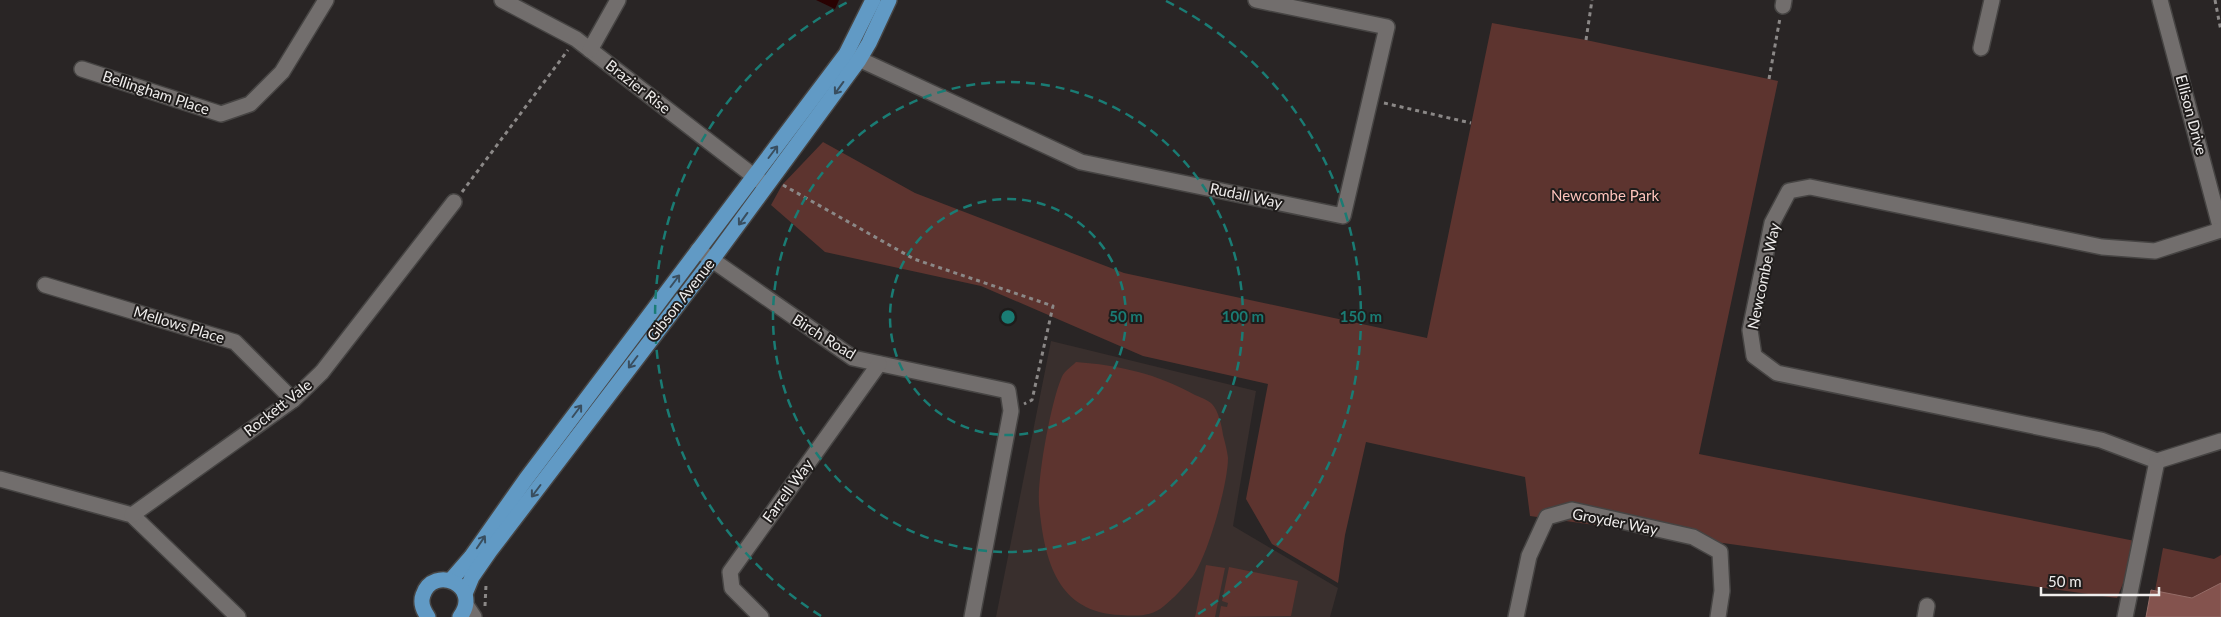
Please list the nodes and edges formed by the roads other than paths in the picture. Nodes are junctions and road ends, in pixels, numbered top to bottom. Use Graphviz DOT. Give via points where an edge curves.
graph roads {
  1 [pos="326,0"];
  2 [pos="502,0"];
  3 [pos="618,0"];
  4 [pos="873,0"];
  5 [pos="888,0"];
  6 [pos="1256,0"];
  7 [pos="1992,0"];
  8 [pos="2160,0"];
  9 [pos="1981,48"];
  10 [pos="590,50"];
  11 [pos="853,57"];
  12 [pos="82,69"];
  13 [pos="754,177"];
  14 [pos="774,185"];
  15 [pos="454,202"];
  16 [pos="2221,230"];
  17 [pos="698,250"];
  18 [pos="712,260"];
  19 [pos="46,285"];
  20 [pos="879,364"];
  21 [pos="293,400"];
  22 [pos="2221,441"];
  23 [pos="2157,461"];
  24 [pos="0,479"];
  25 [pos="132,515"];
  26 [pos="451,580"];
  27 [pos="467,608"];
  28 [pos="424,615"];
  29 [pos="238,617"];
  30 [pos="761,617"];
  31 [pos="972,617"];
  32 [pos="1516,617"];
  33 [pos="1718,617"];
  34 [pos="2125,617"];
  1 -- 12 [label="street, Bellingham Place" via="282,72 250,104 221,114"];
  2 -- 10 [label="street, Brazier Rise"];
  3 -- 10 [label="street"];
  4 -- 11 [label="main road, Gibson Avenue"];
  5 -- 11 [label="main road, Gibson Avenue" via="869,43"];
  6 -- 11 [label="street, Rudall Way" via="1387,27 1343,216 1081,162"];
  7 -- 9 [label="street"];
  8 -- 16 [label="street, Ellison Drive"];
  10 -- 13 [label="street, Brazier Rise"];
  13 -- 11 [label="main road, Gibson Avenue, one-way"];
  11 -- 14 [label="main road, Gibson Avenue, one-way"];
  13 -- 14 [label="street, Brazier Rise"];
  13 -- 17 [label="main road, Gibson Avenue"];
  14 -- 18 [label="main road, Gibson Avenue, one-way"];
  15 -- 21 [label="street, Rockett Vale" via="322,372"];
  16 -- 23 [label="street, Newcombe Way" via="2155,251 2102,247 1810,187 1789,191 1772,223 1750,330 1754,356 1777,373 2101,440"];
  17 -- 18 [label="street, Birch Road"];
  26 -- 17 [label="main road, Gibson Avenue, one-way"];
  18 -- 20 [label="street, Birch Road" via="853,358"];
  18 -- 27 [label="main road, Gibson Avenue, one-way" via="490,551 472,578"];
  19 -- 21 [label="street, Mellows Place" via="235,342"];
  20 -- 30 [label="street, Farrell Way" via="730,572 732,588"];
  20 -- 31 [label="street, Birch Road" via="1008,391 1011,411"];
  21 -- 25 [label="street, Rockett Vale"];
  22 -- 23 [label="street"];
  23 -- 34 [label="street"];
  24 -- 25 [label="street"];
  25 -- 29 [label="street"];
  26 -- 27 [label="main road" via="457,583"];
  26 -- 28 [label="main road" via="430,584 422,597"];
  32 -- 33 [label="street, Groyder Way" via="1529,556 1547,517 1572,510 1693,537 1720,552 1722,591"];
}
